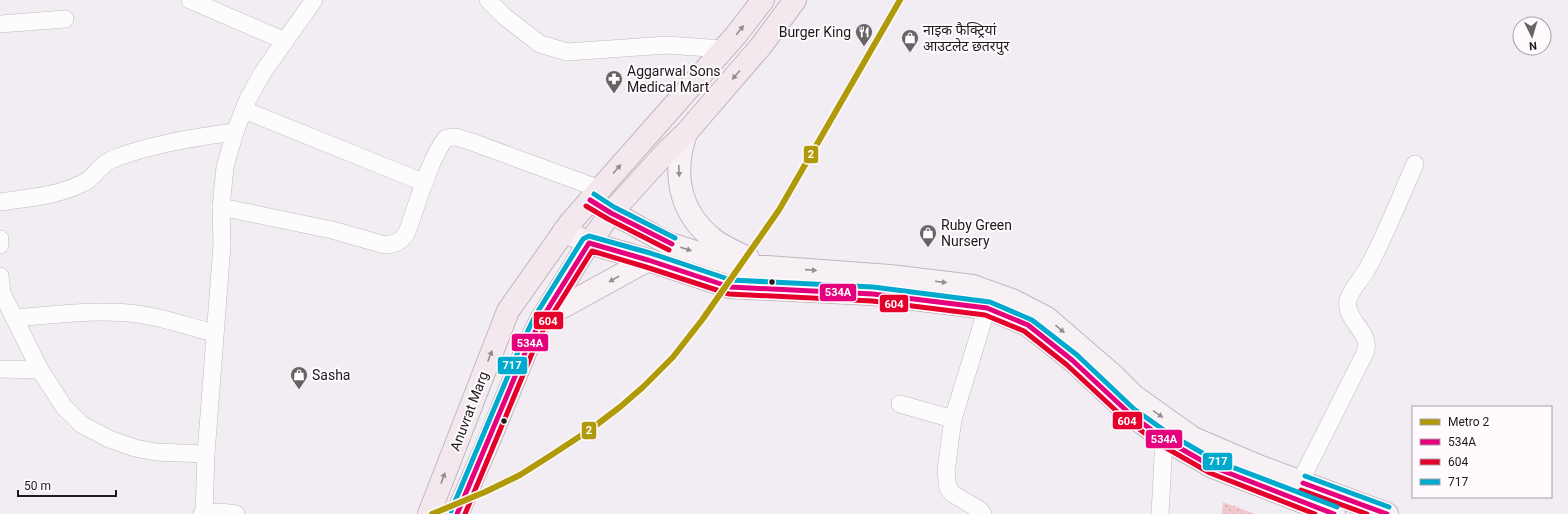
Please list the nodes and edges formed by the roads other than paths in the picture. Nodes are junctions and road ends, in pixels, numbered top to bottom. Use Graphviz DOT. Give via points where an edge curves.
graph roads {
  1 [pos="190,0"];
  2 [pos="314,0"];
  3 [pos="488,0"];
  4 [pos="763,0"];
  5 [pos="795,0"];
  6 [pos="65,19"];
  7 [pos="0,24"];
  8 [pos="285,40"];
  9 [pos="723,49"];
  10 [pos="244,110"];
  11 [pos="235,132"];
  12 [pos="686,133"];
  13 [pos="1415,164"];
  14 [pos="425,183"];
  15 [pos="595,195"];
  16 [pos="0,202"];
  17 [pos="221,207"];
  18 [pos="611,213"];
  19 [pos="564,230"];
  20 [pos="0,240"];
  21 [pos="589,243"];
  22 [pos="0,244"];
  23 [pos="648,260"];
  24 [pos="767,267"];
  25 [pos="0,276"];
  26 [pos="1,293"];
  27 [pos="988,308"];
  28 [pos="14,318"];
  29 [pos="541,320"];
  30 [pos="214,333"];
  31 [pos="0,369"];
  32 [pos="40,370"];
  33 [pos="900,404"];
  34 [pos="953,419"];
  35 [pos="1164,439"];
  36 [pos="206,454"];
  37 [pos="1300,482"];
  38 [pos="203,514"];
  39 [pos="236,514"];
  40 [pos="429,514"];
  41 [pos="456,514"];
  42 [pos="983,514"];
  43 [pos="1160,514"];
  44 [pos="1334,514"];
  45 [pos="1387,514"];
  1 -- 8 [label="street"];
  2 -- 8 [label="street"];
  3 -- 9 [label="street" via="540,44 567,52 667,45"];
  9 -- 4 [label="highway, Anuvrat Marg, one-way"];
  5 -- 12 [label="highway, Anuvrat Marg, one-way" via="761,46"];
  6 -- 7 [label="street"];
  8 -- 10 [label="street" via="248,99"];
  15 -- 9 [label="highway, Anuvrat Marg, one-way"];
  10 -- 11 [label="street"];
  10 -- 14 [label="street"];
  11 -- 16 [label="street" via="125,154 104,163 81,184 53,193"];
  11 -- 17 [label="street" via="225,167"];
  12 -- 18 [label="highway, Anuvrat Marg"];
  12 -- 24 [label="main road, one-way" via="679,158 679,171 683,197 688,209 713,239"];
  13 -- 37 [label="street" via="1366,272 1348,300 1353,319 1367,338 1368,347"];
  14 -- 15 [label="street" via="440,145 446,138 456,137"];
  14 -- 17 [label="street" via="402,240 385,245 332,230"];
  15 -- 18 [label="main road"];
  15 -- 19 [label="highway, Anuvrat Marg"];
  17 -- 30 [label="street" via="222,245"];
  18 -- 21 [label="highway, Anuvrat Marg"];
  18 -- 24 [label="main road, one-way" via="667,242 742,267"];
  19 -- 21 [label="main road"];
  40 -- 19 [label="highway, Anuvrat Marg, one-way" via="508,311"];
  20 -- 22 [label="street"];
  21 -- 23 [label="main road"];
  21 -- 29 [label="highway, Anuvrat Marg"];
  23 -- 27 [label="main road" via="730,286 872,294"];
  23 -- 29 [label="main road, one-way"];
  24 -- 37 [label="main road, one-way" via="890,276 973,286 1012,300 1047,318 1114,375 1134,396 1193,438"];
  25 -- 26 [label="street"];
  26 -- 28 [label="street"];
  27 -- 34 [label="street"];
  27 -- 35 [label="main road" via="1028,326 1072,360 1130,414"];
  28 -- 30 [label="street" via="114,312 138,314"];
  28 -- 32 [label="street"];
  29 -- 41 [label="highway, Anuvrat Marg"];
  30 -- 36 [label="street"];
  31 -- 32 [label="street"];
  32 -- 36 [label="street" via="71,416 109,439 134,448"];
  33 -- 34 [label="street"];
  34 -- 42 [label="street" via="946,482 953,494"];
  35 -- 43 [label="street"];
  35 -- 44 [label="main road" via="1213,466"];
  36 -- 38 [label="street"];
  37 -- 45 [label="main road"];
  38 -- 39 [label="street"];
}
